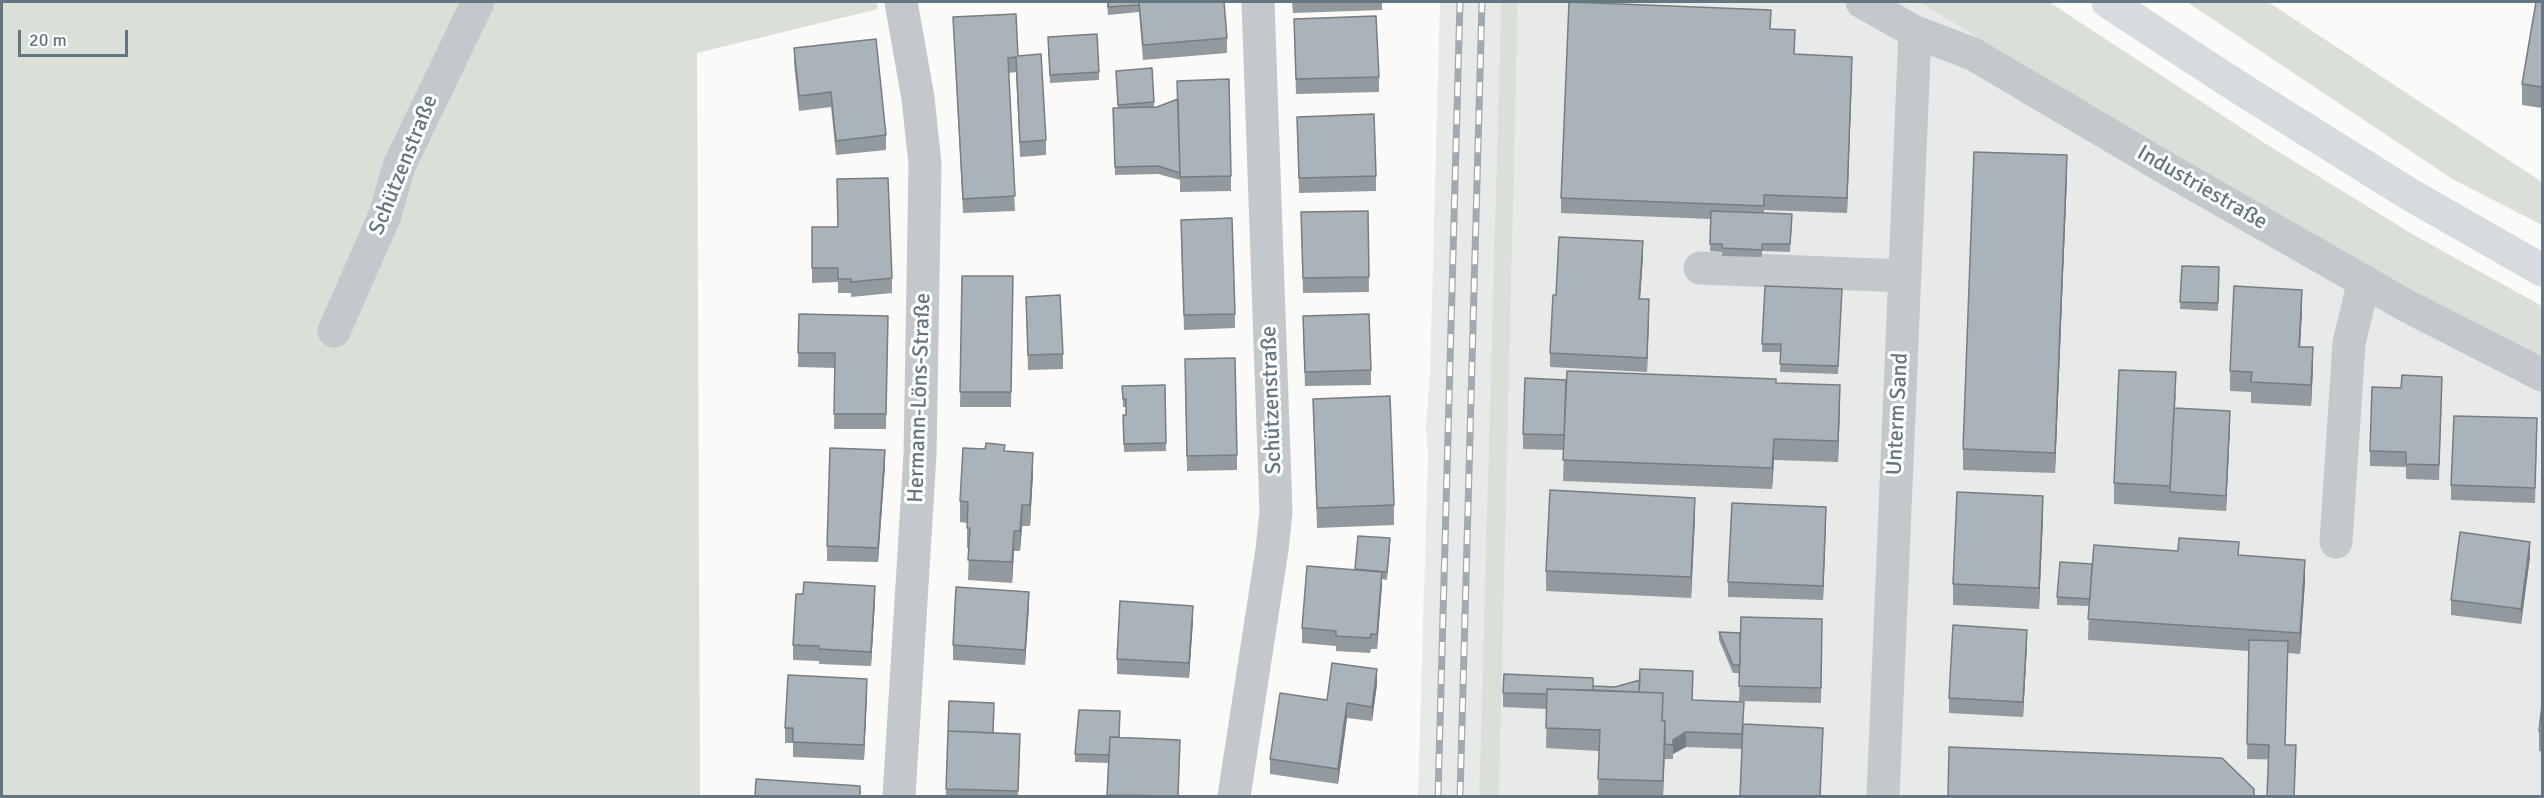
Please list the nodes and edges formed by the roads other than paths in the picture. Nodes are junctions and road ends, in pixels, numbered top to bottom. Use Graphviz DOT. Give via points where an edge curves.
graph roads {
  1 [pos="478,2"];
  2 [pos="901,2"];
  3 [pos="1258,2"];
  4 [pos="1862,2"];
  5 [pos="2108,2"];
  6 [pos="1916,32"];
  7 [pos="1700,268"];
  8 [pos="2542,270"];
  9 [pos="1905,276"];
  10 [pos="2364,281"];
  11 [pos="334,331"];
  12 [pos="2542,375"];
  13 [pos="2336,542"];
  14 [pos="899,796"];
  15 [pos="1234,796"];
  16 [pos="1883,796"];
  1 -- 11 [label="street, Schützenstraße" via="399,166 385,215"];
  2 -- 14 [label="street, Hermann-Löns-Straße" via="925,165 920,456"];
  3 -- 15 [label="street, Schützenstraße" via="1276,512"];
  4 -- 6 [label="street, Industriestraße"];
  5 -- 8 [label="main road" via="2409,194"];
  6 -- 9 [label="street, Unterm Sand"];
  6 -- 10 [label="street, Industriestraße" via="1973,54"];
  7 -- 9 [label="street"];
  9 -- 16 [label="street, Unterm Sand"];
  10 -- 12 [label="street, Industriestraße"];
  10 -- 13 [label="street" via="2349,343"];
}
